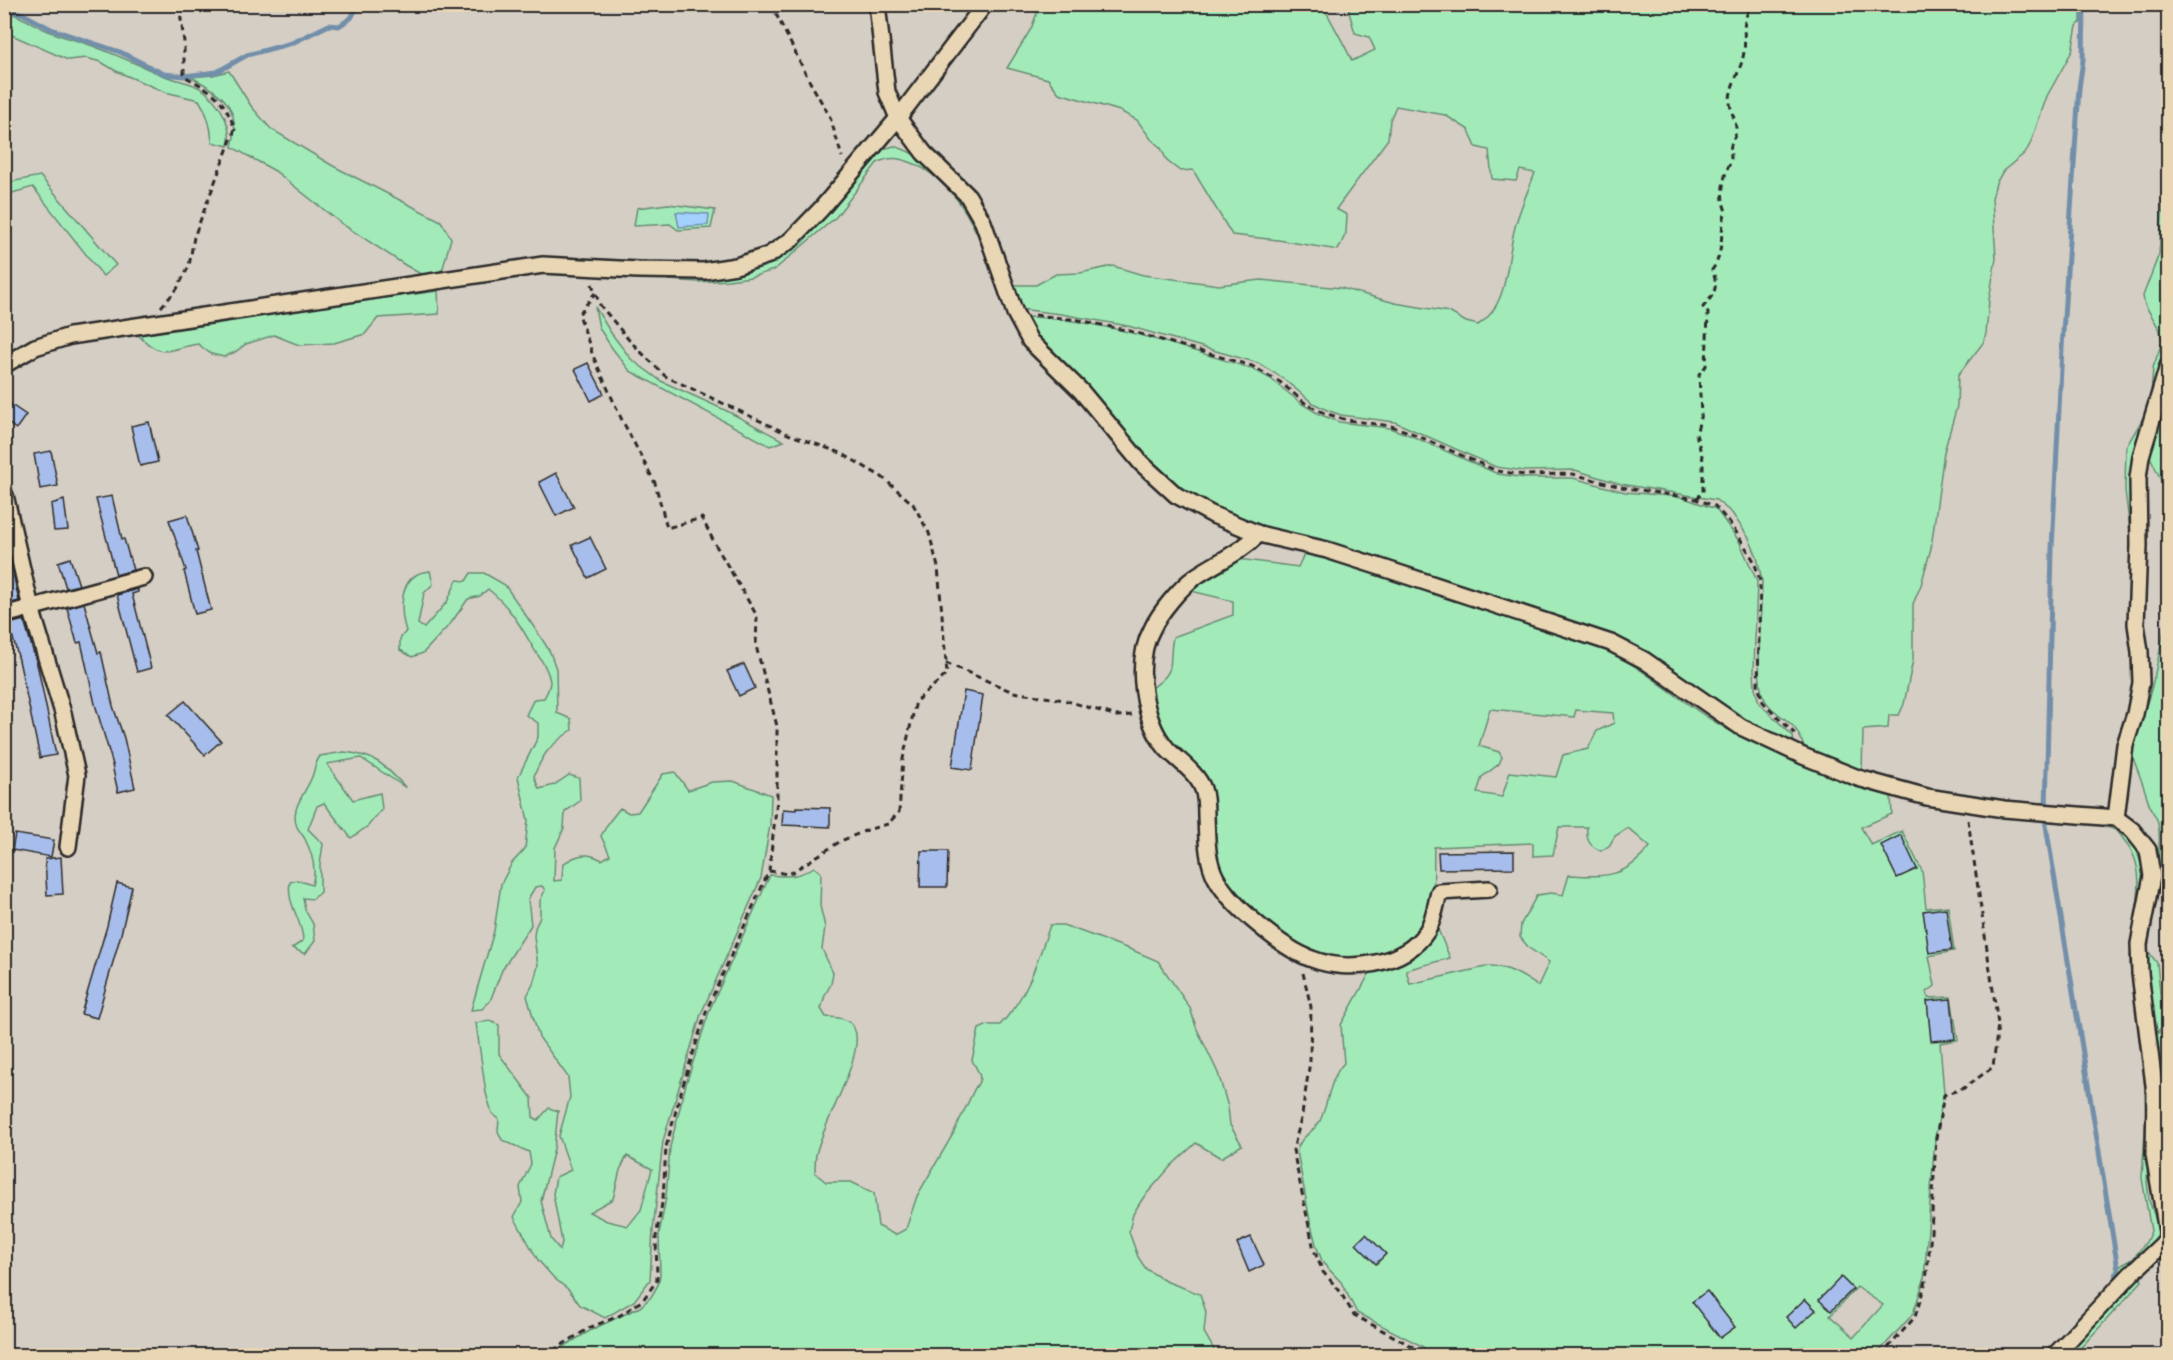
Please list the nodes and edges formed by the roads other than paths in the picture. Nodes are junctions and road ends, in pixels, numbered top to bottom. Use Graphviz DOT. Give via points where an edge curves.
graph roads {
  1 [pos="877,4"];
  2 [pos="985,4"];
  3 [pos="898,118"];
  4 [pos="4,364"];
  5 [pos="2169,366"];
  6 [pos="5,495"];
  7 [pos="1259,534"];
  8 [pos="144,577"];
  9 [pos="31,608"];
  10 [pos="4,615"];
  11 [pos="2116,818"];
  12 [pos="68,847"];
  13 [pos="1489,889"];
  14 [pos="2169,1239"];
  15 [pos="2054,1356"];
  1 -- 3 [label="street" via="887,92"];
  2 -- 3 [label="street"];
  3 -- 4 [label="street" via="791,240 769,255 736,266 704,271 543,265 70,336 35,347"];
  3 -- 7 [label="street" via="924,153 968,196 983,222 1015,313 1030,340 1081,391 1141,463 1176,495"];
  5 -- 11 [label="street" via="2140,456 2136,614 2140,683 2125,745"];
  6 -- 9 [label="street"];
  7 -- 11 [label="street" via="1327,550 1611,643 1644,660 1741,727 1858,778 1927,797"];
  7 -- 13 [label="street" via="1239,552 1194,578 1174,598 1151,629 1143,655 1148,714 1165,747 1203,789 1210,863 1217,880 1252,920 1300,953 1334,965 1395,957 1427,931 1439,892"];
  8 -- 9 [label="street"];
  9 -- 10 [label="street"];
  9 -- 12 [label="street" via="77,775"];
  11 -- 14 [label="street" via="2148,850 2152,876 2139,944 2140,973 2155,1093 2154,1154"];
  14 -- 15 [label="street"];
}
